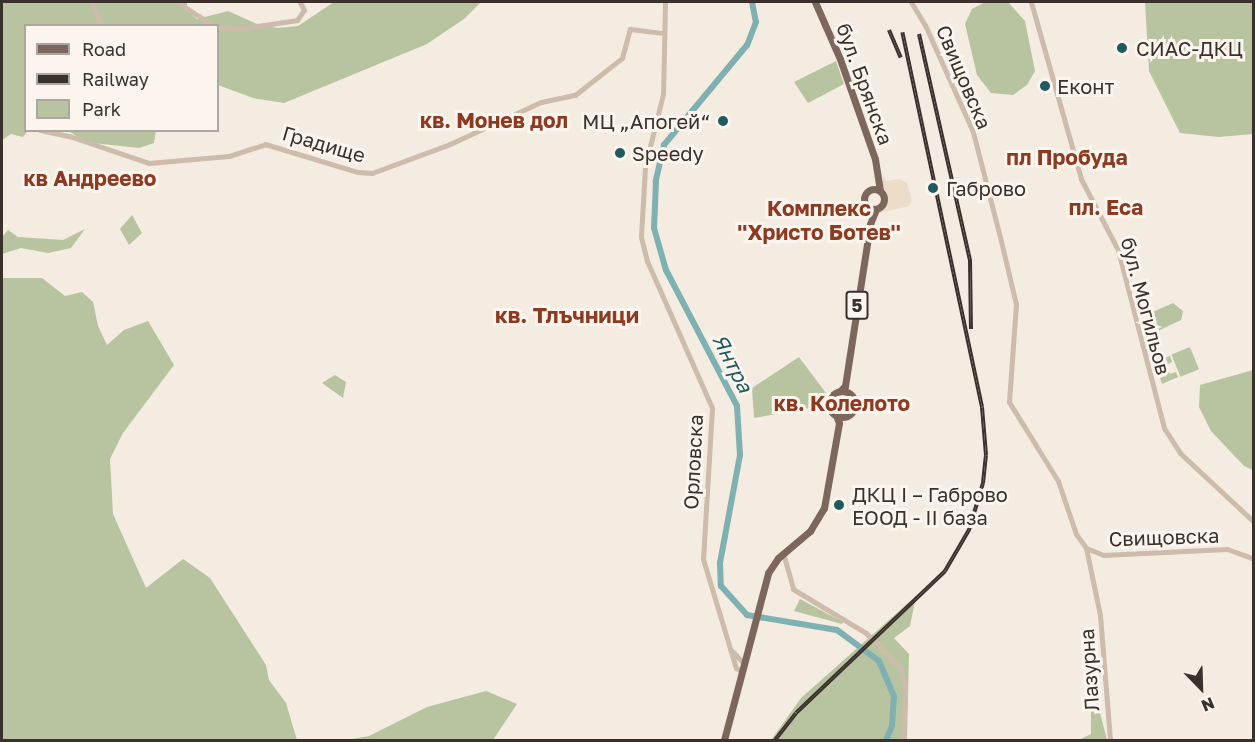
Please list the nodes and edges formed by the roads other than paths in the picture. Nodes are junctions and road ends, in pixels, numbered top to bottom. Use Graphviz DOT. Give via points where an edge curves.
graph roads {
  1 [pos="92,2"];
  2 [pos="177,2"];
  3 [pos="300,2"];
  4 [pos="665,2"];
  5 [pos="815,2"];
  6 [pos="911,2"];
  7 [pos="1031,2"];
  8 [pos="100,24"];
  9 [pos="213,24"];
  10 [pos="219,26"];
  11 [pos="664,33"];
  12 [pos="50,132"];
  13 [pos="879,179"];
  14 [pos="872,189"];
  15 [pos="880,191"];
  16 [pos="866,206"];
  17 [pos="876,209"];
  18 [pos="870,224"];
  19 [pos="842,389"];
  20 [pos="837,419"];
  21 [pos="1254,522"];
  22 [pos="1077,534"];
  23 [pos="1086,548"];
  24 [pos="783,553"];
  25 [pos="1254,559"];
  26 [pos="1093,581"];
  27 [pos="743,667"];
  28 [pos="724,741"];
  29 [pos="903,741"];
  30 [pos="1110,741"];
  1 -- 8 [label="street"];
  2 -- 9 [label="street"];
  3 -- 10 [label="street" via="304,10 297,20 238,29"];
  4 -- 11 [label="street, Орловска"];
  5 -- 13 [label="main road, бул. Брянска / 5" via="840,59"];
  6 -- 22 [label="street, Свищовска" via="926,25 973,132 1000,237 1016,304 1009,402 1058,481"];
  7 -- 21 [label="street, бул. Могильов" via="1081,179 1118,250 1164,428 1180,453"];
  11 -- 12 [label="street, Градище" via="630,30 622,58 575,95 541,102 450,144 372,173 272,145 230,156 149,163"];
  11 -- 27 [label="street, Орловска" via="663,94 646,161 641,237 647,261 712,408 703,559 731,650"];
  13 -- 14 [label="main road"];
  13 -- 15 [label="main road, бул. Брянска / 5"];
  14 -- 15 [label="main road"];
  14 -- 16 [label="main road" via="864,196"];
  15 -- 17 [label="main road, 5" via="883,202"];
  16 -- 17 [label="main road"];
  16 -- 18 [label="main road, 5"];
  17 -- 18 [label="main road, 5"];
  18 -- 19 [label="main road, 5"];
  19 -- 20 [label="main road, 5" via="829,402"];
  19 -- 20 [label="main road" via="851,394 855,407 847,416"];
  20 -- 24 [label="main road, 5" via="820,517"];
  22 -- 23 [label="street, Свищовска"];
  22 -- 26 [label="street"];
  23 -- 25 [label="street, Свищовска" via="1117,556 1227,549"];
  23 -- 26 [label="street"];
  24 -- 27 [label="main road, 5" via="771,567 760,598"];
  24 -- 29 [label="street" via="789,581 796,592 866,633 893,658 905,683"];
  26 -- 30 [label="street, Лазурна"];
  27 -- 28 [label="main road, 5"];
}
